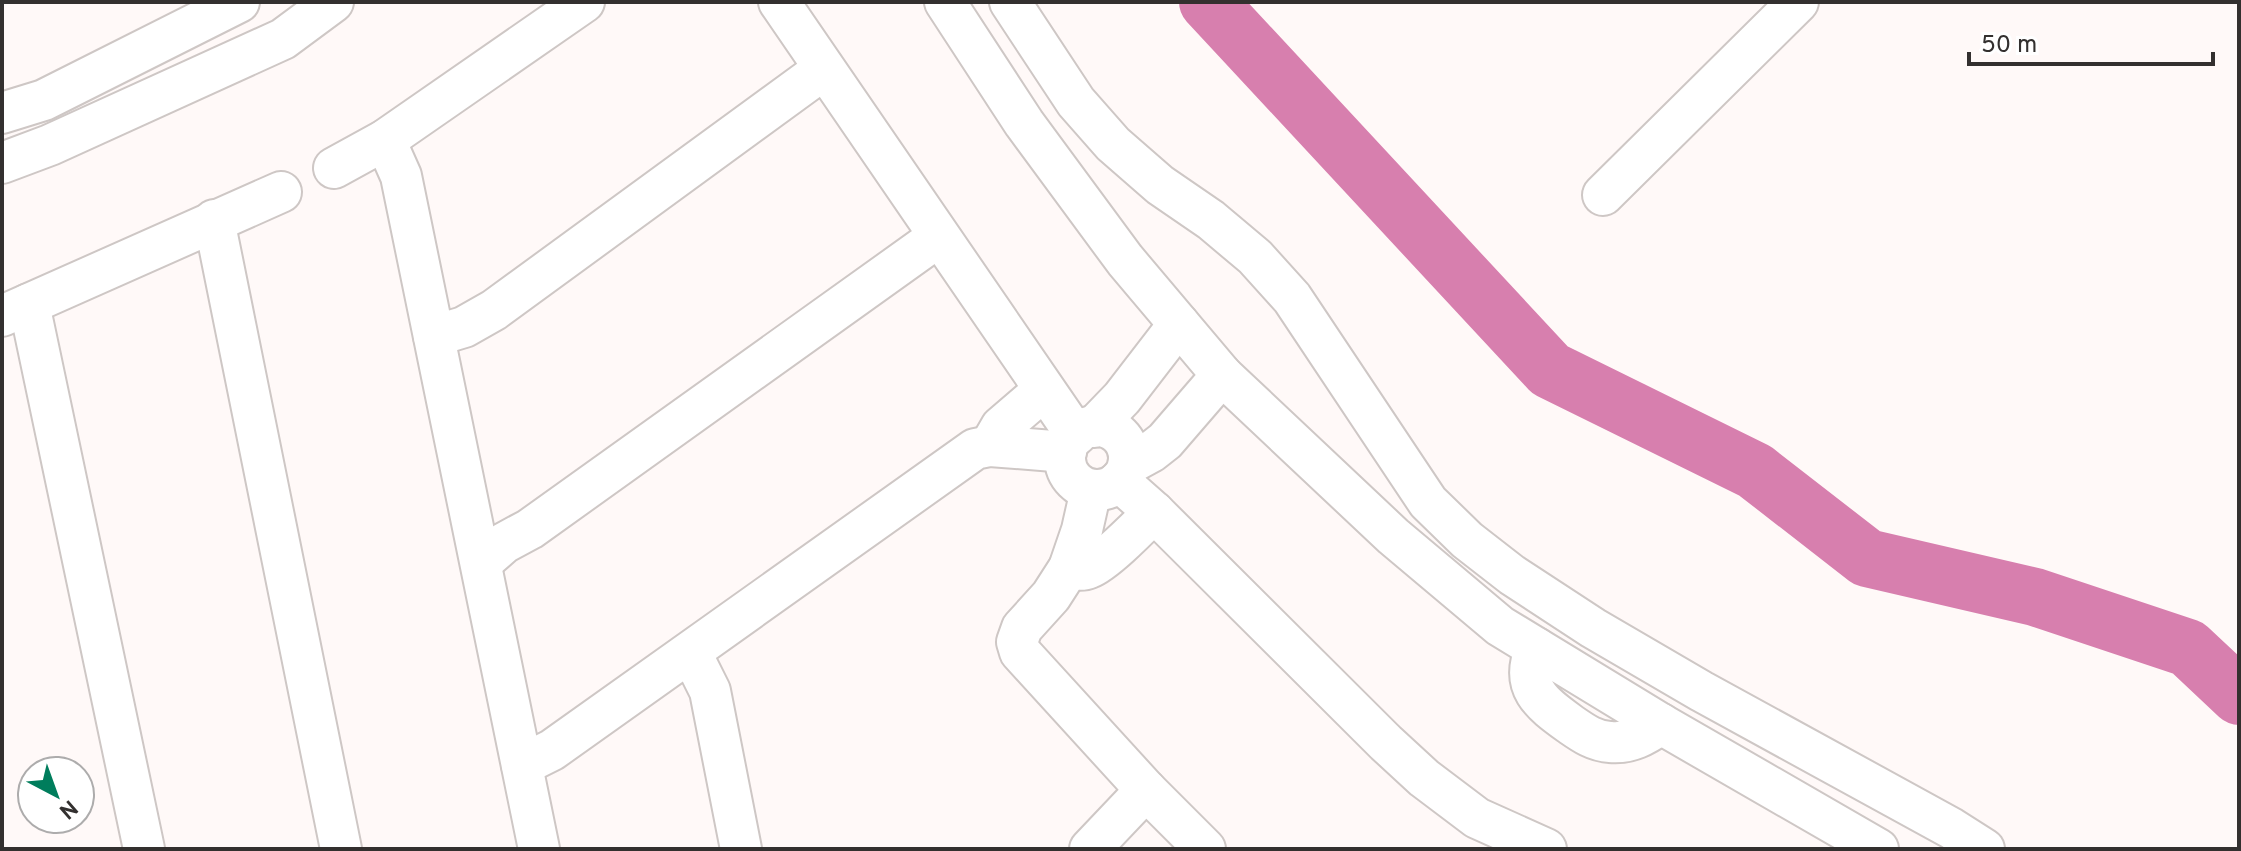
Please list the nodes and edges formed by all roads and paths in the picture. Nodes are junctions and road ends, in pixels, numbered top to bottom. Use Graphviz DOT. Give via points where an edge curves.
graph roads {
  1 [pos="239,2"];
  2 [pos="333,2"];
  3 [pos="584,2"];
  4 [pos="779,2"];
  5 [pos="945,2"];
  6 [pos="1010,2"];
  7 [pos="1798,2"];
  8 [pos="824,69"];
  9 [pos="44,100"];
  10 [pos="1076,102"];
  11 [pos="2,113"];
  12 [pos="1024,123"];
  13 [pos="385,140"];
  14 [pos="50,145"];
  15 [pos="2,163"];
  16 [pos="334,168"];
  17 [pos="281,192"];
  18 [pos="1603,195"];
  19 [pos="214,220"];
  20 [pos="938,237"];
  21 [pos="16,310"];
  22 [pos="1179,324"];
  23 [pos="434,336"];
  24 [pos="1222,375"];
  25 [pos="1044,390"];
  26 [pos="1079,438"];
  27 [pos="990,446"];
  28 [pos="1113,479"];
  29 [pos="1428,502"];
  30 [pos="1154,512"];
  31 [pos="1393,536"];
  32 [pos="481,563"];
  33 [pos="1069,568"];
  34 [pos="691,653"];
  35 [pos="522,765"];
  36 [pos="1146,790"];
  37 [pos="1491,839"];
  38 [pos="144,849"];
  39 [pos="341,849"];
  40 [pos="539,849"];
  41 [pos="741,849"];
  42 [pos="1090,849"];
  43 [pos="1205,849"];
  44 [pos="1546,849"];
  45 [pos="1878,849"];
  46 [pos="1984,849"];
  1 -- 9 [label="street"];
  2 -- 14 [label="street" via="283,39"];
  3 -- 13 [label="street"];
  4 -- 8 [label="street"];
  5 -- 12 [label="street"];
  6 -- 10 [label="street"];
  7 -- 18 [label="street"];
  8 -- 20 [label="street"];
  8 -- 23 [label="street" via="494,310"];
  9 -- 11 [label="street"];
  9 -- 14 [label="street"];
  10 -- 12 [label="street"];
  10 -- 29 [label="street" via="1113,144 1255,257 1292,298"];
  12 -- 22 [label="street"];
  13 -- 16 [label="street"];
  13 -- 23 [label="street" via="401,176"];
  14 -- 15 [label="street"];
  17 -- 19 [label="street"];
  19 -- 21 [label="street"];
  19 -- 39 [label="street"];
  20 -- 25 [label="street"];
  20 -- 32 [label="street"];
  21 -- 38 [label="street"];
  22 -- 24 [label="street"];
  22 -- 26 [label="street" via="1122,398"];
  23 -- 32 [label="street"];
  24 -- 28 [label="street" via="1165,441"];
  24 -- 31 [label="street"];
  25 -- 26 [label="street"];
  25 -- 27 [label="street" via="1001,427"];
  26 -- 27 [label="street"];
  26 -- 28 [label="street" via="1065,462 1074,480 1081,486"];
  26 -- 28 [label="street" via="1113,430 1121,437 1129,454"];
  27 -- 34 [label="street" via="954,463"];
  28 -- 30 [label="street"];
  28 -- 33 [label="street" via="1082,530"];
  29 -- 31 [label="street"];
  29 -- 46 [label="street" via="1512,575 1593,628"];
  30 -- 33 [label="street" via="1098,562 1087,569"];
  30 -- 37 [label="street" via="1386,743"];
  31 -- 45 [label="street" via="1500,626"];
  32 -- 35 [label="street"];
  33 -- 36 [label="street" via="1022,628 1020,652"];
  34 -- 35 [label="street" via="552,750"];
  34 -- 41 [label="street" via="710,691"];
  35 -- 40 [label="street"];
  36 -- 42 [label="street"];
  36 -- 43 [label="street"];
  37 -- 44 [label="street"];
}
